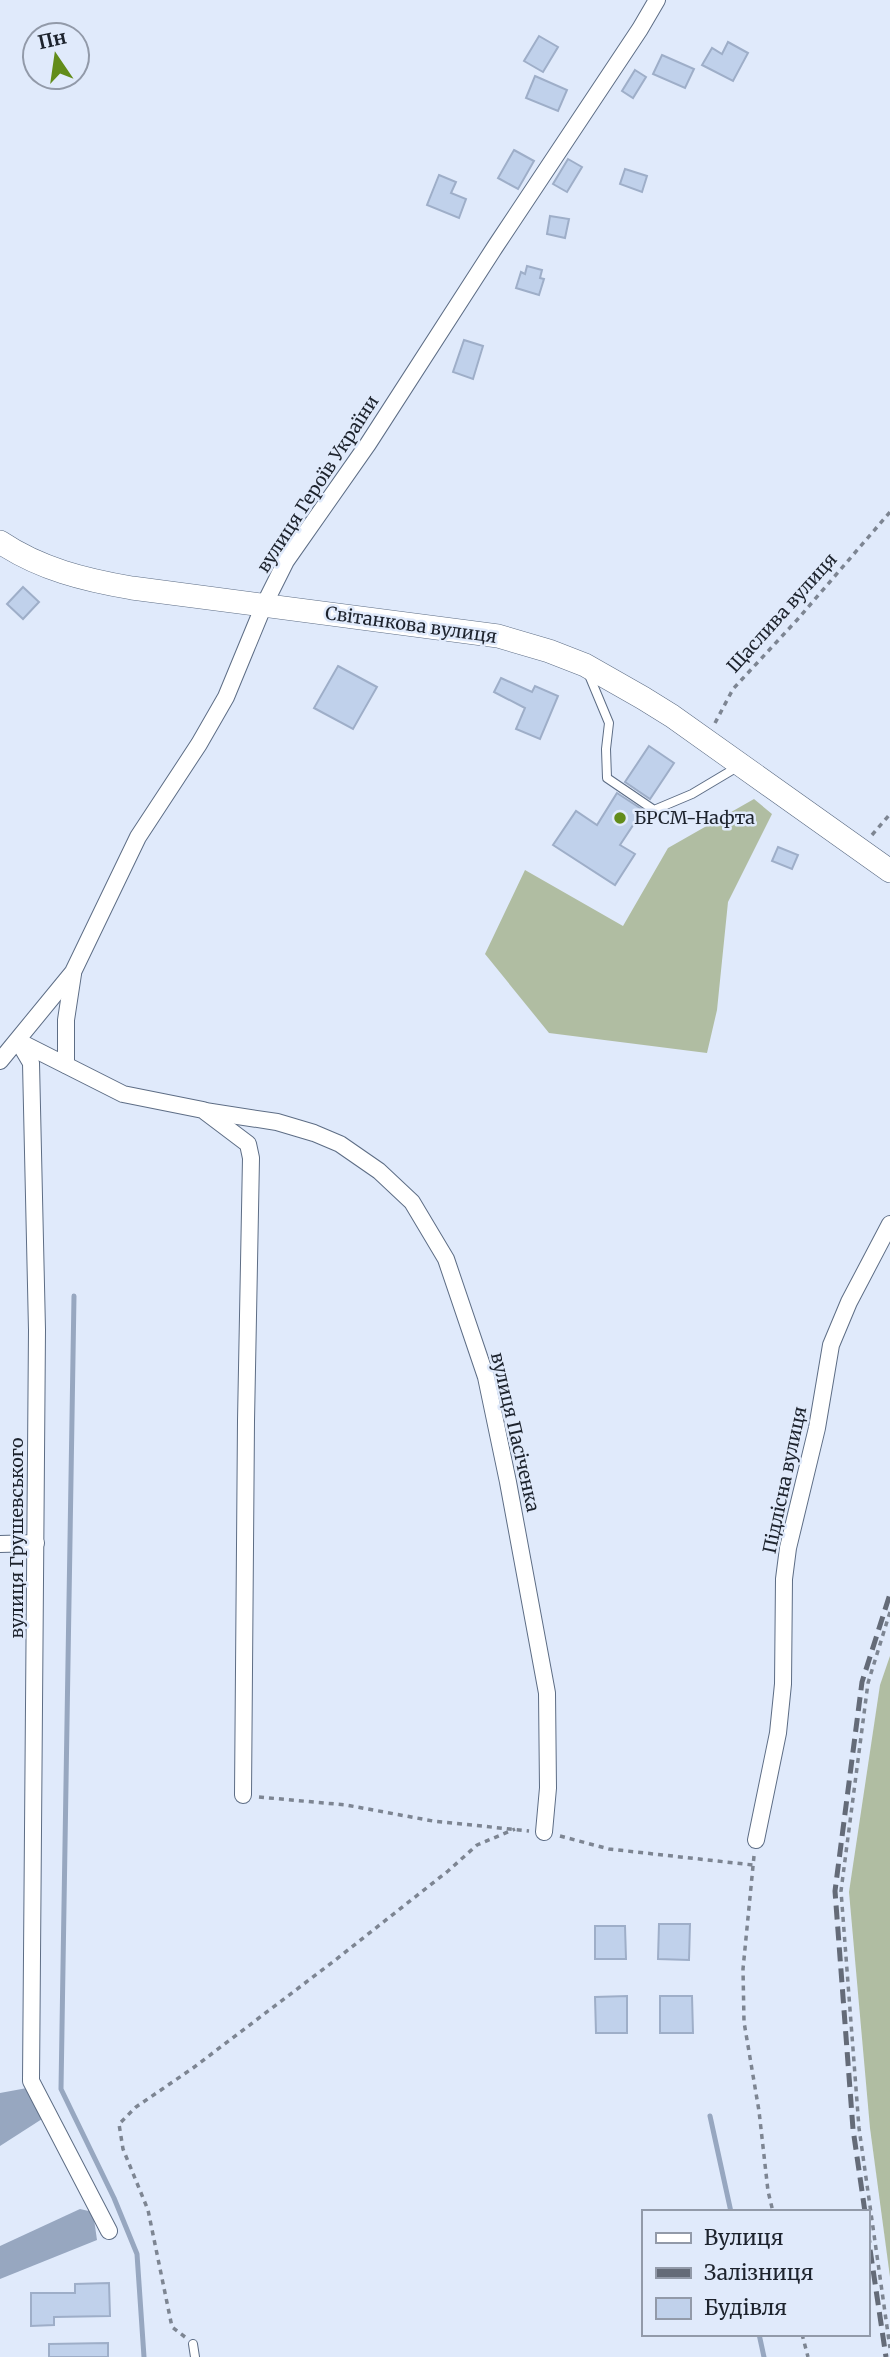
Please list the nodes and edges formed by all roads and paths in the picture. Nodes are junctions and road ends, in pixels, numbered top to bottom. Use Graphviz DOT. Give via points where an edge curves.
graph roads {
  1 [pos="657,0"];
  2 [pos="890,512"];
  3 [pos="0,542"];
  4 [pos="264,605"];
  5 [pos="585,665"];
  6 [pos="706,741"];
  7 [pos="741,765"];
  8 [pos="890,814"];
  9 [pos="860,850"];
  10 [pos="890,871"];
  11 [pos="73,972"];
  12 [pos="18,1041"];
  13 [pos="0,1061"];
  14 [pos="66,1065"];
  15 [pos="203,1110"];
  16 [pos="890,1224"];
  17 [pos="0,1544"];
  18 [pos="36,1544"];
  19 [pos="890,1612"];
  20 [pos="243,1795"];
  21 [pos="515,1829"];
  22 [pos="544,1832"];
  23 [pos="756,1840"];
  24 [pos="753,1865"];
  25 [pos="773,2210"];
  26 [pos="109,2231"];
  27 [pos="803,2336"];
  28 [pos="193,2344"];
  29 [pos="890,2348"];
  30 [pos="195,2357"];
  31 [pos="808,2357"];
  1 -- 4 [label="street, вулиця Героїв України" via="368,444 286,561"];
  2 -- 6 [label="path, Щаслива вулиця" via="733,689"];
  3 -- 4 [label="main road, Світанкова вулиця" via="51,569 89,581"];
  4 -- 5 [label="main road, Світанкова вулиця" via="498,636"];
  4 -- 11 [label="street, вулиця Героїв України" via="226,697 138,837"];
  5 -- 6 [label="main road, Світанкова вулиця"];
  5 -- 7 [label="lane" via="609,723 607,778 654,810"];
  6 -- 7 [label="main road, Світанкова вулиця"];
  7 -- 9 [label="main road, Світанкова вулиця"];
  8 -- 9 [label="path"];
  9 -- 10 [label="main road, Світанкова вулиця"];
  11 -- 12 [label="street, вулиця Героїв України"];
  11 -- 14 [label="street"];
  12 -- 13 [label="street, вулиця Героїв України"];
  12 -- 14 [label="street, вулиця Пасіченка"];
  12 -- 18 [label="street, вулиця Грушевського" via="31,1063"];
  14 -- 15 [label="street, вулиця Пасіченка" via="123,1094"];
  15 -- 20 [label="street, вулиця Пасіченка" via="248,1143 251,1158"];
  15 -- 22 [label="street, вулиця Пасіченка" via="277,1122 340,1144 412,1202 446,1259 486,1377 547,1693"];
  16 -- 23 [label="street, Підлісна вулиця" via="831,1345 817,1428 788,1548 783,1684"];
  17 -- 18 [label="street"];
  18 -- 26 [label="street, вулиця Грушевського" via="31,2081"];
  19 -- 29 [label="path" via="868,1683 841,1891 859,2128"];
  20 -- 21 [label="path"];
  21 -- 22 [label="path"];
  21 -- 28 [label="path" via="477,1845 334,1961 119,2124 123,2149 148,2210 172,2327"];
  22 -- 24 [label="path" via="609,1849"];
  23 -- 24 [label="path"];
  24 -- 25 [label="path" via="743,1969 744,2022"];
  27 -- 31 [label="path"];
  28 -- 30 [label="lane"];
}
